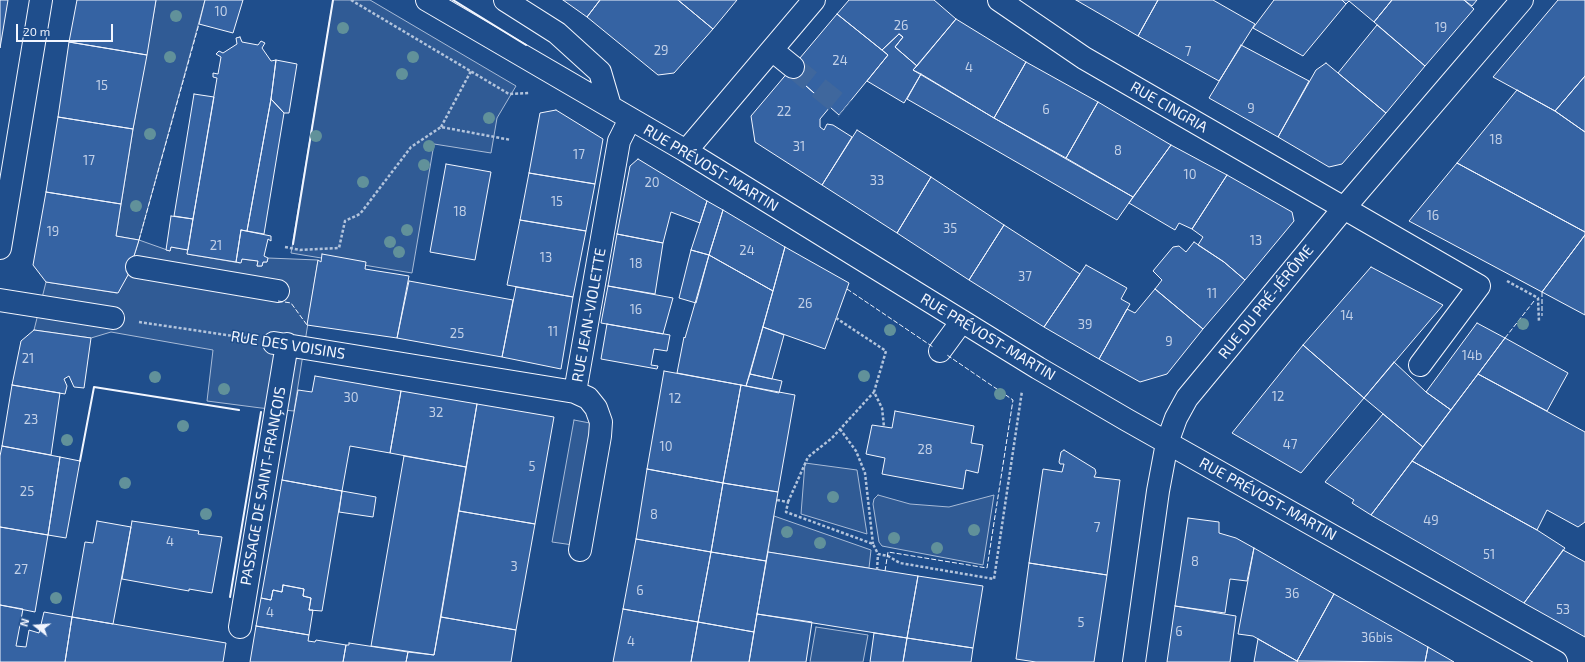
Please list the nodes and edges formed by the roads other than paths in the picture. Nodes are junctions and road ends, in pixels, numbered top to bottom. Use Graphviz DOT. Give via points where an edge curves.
graph roads {
  1 [pos="41,0"];
  2 [pos="426,0"];
  3 [pos="505,0"];
  4 [pos="814,0"];
  5 [pos="999,0"];
  6 [pos="1522,0"];
  7 [pos="772,50"];
  8 [pos="793,67"];
  9 [pos="610,106"];
  10 [pos="630,119"];
  11 [pos="686,151"];
  12 [pos="1344,208"];
  13 [pos="0,248"];
  14 [pos="137,268"];
  15 [pos="278,291"];
  16 [pos="0,300"];
  17 [pos="113,318"];
  18 [pos="962,321"];
  19 [pos="281,343"];
  20 [pos="940,351"];
  21 [pos="1420,365"];
  22 [pos="575,392"];
  23 [pos="1167,443"];
  24 [pos="580,550"];
  25 [pos="240,627"];
  26 [pos="1134,662"];
  27 [pos="1556,662"];
  1 -- 13 [label="street"];
  2 -- 9 [label="street, RUE PRÉVOST-MARTIN"];
  3 -- 9 [label="street" via="557,33 600,72"];
  4 -- 7 [label="street"];
  5 -- 12 [label="street, RUE CINGRIA" via="1084,58"];
  6 -- 12 [label="street, RUE DU PRÉ-JÉRÔME"];
  7 -- 8 [label="street"];
  7 -- 11 [label="street"];
  9 -- 10 [label="street, RUE PRÉVOST-MARTIN"];
  10 -- 11 [label="street, RUE PRÉVOST-MARTIN"];
  10 -- 22 [label="street, RUE JEAN-VIOLETTE" via="619,141"];
  11 -- 18 [label="street, RUE PRÉVOST-MARTIN"];
  12 -- 21 [label="street, RUE CINGRIA" via="1479,286"];
  12 -- 23 [label="street, RUE DU PRÉ-JÉRÔME" via="1187,398"];
  14 -- 15 [label="street" via="208,284"];
  16 -- 17 [label="street"];
  18 -- 20 [label="street"];
  18 -- 23 [label="street, RUE PRÉVOST-MARTIN"];
  19 -- 22 [label="street, RUE DES VOISINS"];
  19 -- 25 [label="street, PASSAGE DE SAINT-FRANÇOIS"];
  22 -- 24 [label="street, RUE JEAN-VIOLETTE" via="588,398 596,408 601,422"];
  23 -- 26 [label="street, RUE DU PRÉ-JÉRÔME"];
  23 -- 27 [label="street, RUE PRÉVOST-MARTIN"];
}
